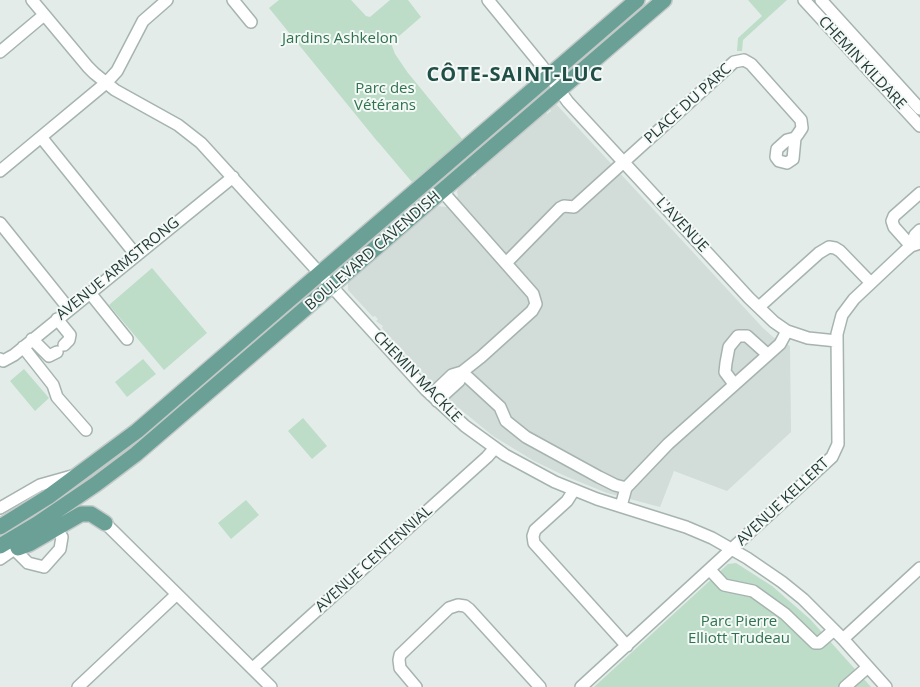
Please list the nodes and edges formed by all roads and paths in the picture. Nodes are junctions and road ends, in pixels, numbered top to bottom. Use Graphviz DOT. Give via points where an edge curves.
graph roads {
  1 [pos="32,0"];
  2 [pos="167,0"];
  3 [pos="233,0"];
  4 [pos="488,0"];
  5 [pos="638,0"];
  6 [pos="664,0"];
  7 [pos="804,0"];
  8 [pos="821,0"];
  9 [pos="44,15"];
  10 [pos="251,22"];
  11 [pos="0,52"];
  12 [pos="549,76"];
  13 [pos="106,83"];
  14 [pos="559,90"];
  15 [pos="920,109"];
  16 [pos="920,126"];
  17 [pos="41,137"];
  18 [pos="795,138"];
  19 [pos="624,162"];
  20 [pos="0,171"];
  21 [pos="233,177"];
  22 [pos="442,191"];
  23 [pos="920,192"];
  24 [pos="0,223"];
  25 [pos="920,230"];
  26 [pos="916,245"];
  27 [pos="136,255"];
  28 [pos="506,263"];
  29 [pos="321,274"];
  30 [pos="871,283"];
  31 [pos="332,286"];
  32 [pos="90,293"];
  33 [pos="759,308"];
  34 [pos="69,309"];
  35 [pos="57,319"];
  36 [pos="787,331"];
  37 [pos="32,339"];
  38 [pos="127,339"];
  39 [pos="837,341"];
  40 [pos="23,347"];
  41 [pos="767,354"];
  42 [pos="2,360"];
  43 [pos="462,372"];
  44 [pos="734,384"];
  45 [pos="434,398"];
  46 [pos="86,430"];
  47 [pos="495,448"];
  48 [pos="79,474"];
  49 [pos="96,484"];
  50 [pos="626,488"];
  51 [pos="574,490"];
  52 [pos="621,506"];
  53 [pos="0,508"];
  54 [pos="105,523"];
  55 [pos="56,528"];
  56 [pos="9,540"];
  57 [pos="732,550"];
  58 [pos="0,559"];
  59 [pos="920,568"];
  60 [pos="710,570"];
  61 [pos="177,594"];
  62 [pos="834,630"];
  63 [pos="843,639"];
  64 [pos="627,646"];
  65 [pos="868,667"];
  66 [pos="253,668"];
  67 [pos="78,687"];
  68 [pos="271,687"];
  69 [pos="416,687"];
  70 [pos="540,687"];
  71 [pos="581,687"];
  72 [pos="845,687"];
  73 [pos="886,687"];
  1 -- 9 [label="street, CHEMIN MACKLE"];
  2 -- 13 [label="street" via="143,21"];
  3 -- 10 [label="street"];
  4 -- 12 [label="street, L'AVENUE"];
  5 -- 12 [label="main road, BOULEVARD CAVENDISH"];
  6 -- 14 [label="main road, BOULEVARD CAVENDISH"];
  7 -- 16 [label="street, CHEMIN KILDARE"];
  8 -- 15 [label="street, CHEMIN KILDARE"];
  9 -- 11 [label="street"];
  9 -- 13 [label="street, CHEMIN MACKLE" via="88,67"];
  12 -- 14 [label="street, L'AVENUE"];
  12 -- 29 [label="main road, BOULEVARD CAVENDISH"];
  13 -- 17 [label="street"];
  13 -- 21 [label="street, CHEMIN MACKLE" via="188,132"];
  14 -- 19 [label="street, L'AVENUE"];
  14 -- 22 [label="main road, BOULEVARD CAVENDISH"];
  17 -- 20 [label="street"];
  17 -- 27 [label="street"];
  18 -- 19 [label="street, PLACE DU PARC" via="802,128 799,117 751,64 738,60"];
  19 -- 28 [label="street" via="574,207 560,208"];
  19 -- 33 [label="street, L'AVENUE"];
  21 -- 27 [label="street, AVENUE ARMSTRONG"];
  21 -- 29 [label="street, CHEMIN MACKLE"];
  22 -- 28 [label="street"];
  22 -- 31 [label="main road, BOULEVARD CAVENDISH"];
  23 -- 26 [label="street" via="892,220 893,225"];
  24 -- 34 [label="street"];
  25 -- 26 [label="street, AVENUE KELLERT" via="915,235"];
  26 -- 30 [label="street, AVENUE KELLERT"];
  27 -- 32 [label="street, AVENUE ARMSTRONG"];
  28 -- 43 [label="street" via="534,294 536,304"];
  29 -- 31 [label="street, CHEMIN MACKLE"];
  29 -- 48 [label="main road, BOULEVARD CAVENDISH" via="137,431"];
  30 -- 33 [label="street" via="840,251 829,247"];
  30 -- 39 [label="street, AVENUE KELLERT" via="844,311"];
  31 -- 45 [label="street, CHEMIN MACKLE"];
  31 -- 49 [label="main road, BOULEVARD CAVENDISH"];
  32 -- 34 [label="street, AVENUE ARMSTRONG"];
  32 -- 38 [label="street"];
  33 -- 36 [label="street, L'AVENUE"];
  34 -- 35 [label="street, AVENUE ARMSTRONG"];
  35 -- 37 [label="street, AVENUE ARMSTRONG"];
  35 -- 37 [label="street" via="70,335 60,349 49,356"];
  36 -- 39 [label="street, L'AVENUE" via="808,338"];
  36 -- 41 [label="street" via="780,344"];
  37 -- 40 [label="street, AVENUE ARMSTRONG"];
  39 -- 57 [label="street, AVENUE KELLERT" via="836,451"];
  40 -- 42 [label="street, AVENUE ARMSTRONG"];
  40 -- 46 [label="street" via="54,385 57,396"];
  41 -- 44 [label="street"];
  41 -- 44 [label="street" via="747,336 738,336 729,348 726,362 726,372"];
  43 -- 45 [label="street" via="452,375"];
  43 -- 50 [label="street" via="500,407 506,421 526,437"];
  44 -- 50 [label="street" via="668,444"];
  45 -- 47 [label="street, CHEMIN MACKLE"];
  47 -- 51 [label="street, CHEMIN MACKLE" via="545,478"];
  47 -- 66 [label="street, AVENUE CENTENNIAL"];
  48 -- 53 [label="street, BOULEVARD CAVENDISH" via="40,484"];
  48 -- 56 [label="main road, BOULEVARD CAVENDISH" via="48,498"];
  49 -- 54 [label="main road" via="93,503"];
  49 -- 56 [label="main road, BOULEVARD CAVENDISH"];
  50 -- 52 [label="street"];
  51 -- 52 [label="street, CHEMIN MACKLE"];
  51 -- 64 [label="street" via="567,501 536,530 534,543"];
  52 -- 57 [label="street, CHEMIN MACKLE" via="686,527"];
  54 -- 55 [label="main road" via="84,513"];
  54 -- 61 [label="street"];
  55 -- 56 [label="main road" via="29,544"];
  55 -- 56 [label="street" via="62,537 60,549 44,567 28,564"];
  56 -- 58 [label="street, BOULEVARD CAVENDISH"];
  57 -- 60 [label="street, AVENUE KELLERT"];
  57 -- 62 [label="street, CHEMIN MACKLE" via="790,588"];
  59 -- 63 [label="street"];
  60 -- 62 [label="street" via="724,585 753,591 785,614 815,643"];
  60 -- 64 [label="street, AVENUE KELLERT"];
  61 -- 66 [label="street"];
  61 -- 67 [label="street"];
  62 -- 63 [label="street, CHEMIN MACKLE"];
  63 -- 65 [label="street, CHEMIN MACKLE"];
  64 -- 71 [label="street, AVENUE KELLERT"];
  65 -- 72 [label="street"];
  65 -- 73 [label="street, CHEMIN MACKLE"];
  66 -- 68 [label="street"];
  69 -- 70 [label="street" via="400,668 400,655 449,608 458,605 469,609"];
}
